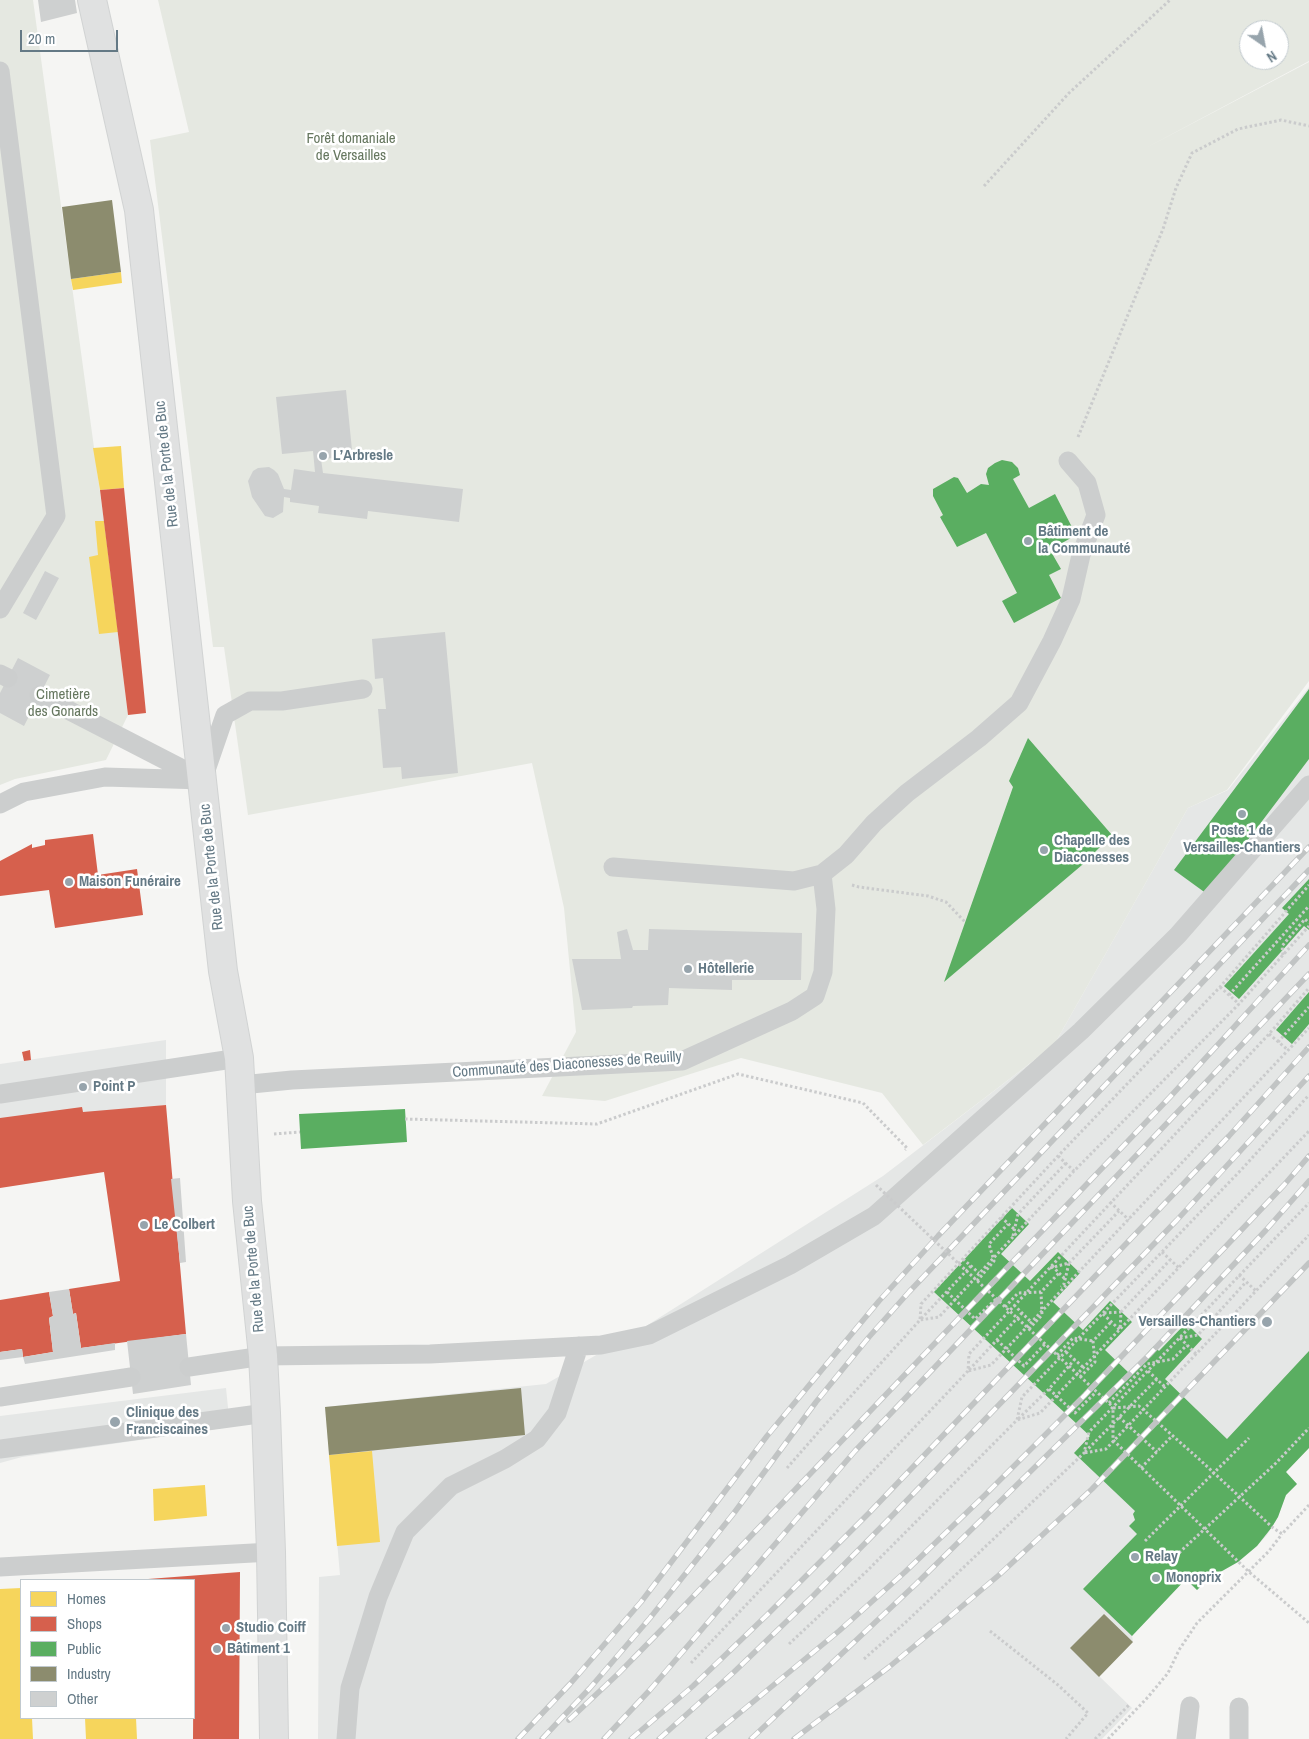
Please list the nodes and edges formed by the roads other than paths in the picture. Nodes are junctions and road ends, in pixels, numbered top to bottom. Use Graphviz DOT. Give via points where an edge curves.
graph roads {
  1 [pos="92,0"];
  2 [pos="0,71"];
  3 [pos="1068,461"];
  4 [pos="0,609"];
  5 [pos="363,689"];
  6 [pos="39,695"];
  7 [pos="203,780"];
  8 [pos="1309,785"];
  9 [pos="0,804"];
  10 [pos="613,867"];
  11 [pos="822,874"];
  12 [pos="239,1058"];
  13 [pos="240,1085"];
  14 [pos="0,1094"];
  15 [pos="579,1346"];
  16 [pos="263,1356"];
  17 [pos="189,1368"];
  18 [pos="131,1376"];
  19 [pos="0,1397"];
  20 [pos="266,1412"];
  21 [pos="0,1449"];
  22 [pos="271,1552"];
  23 [pos="0,1567"];
  24 [pos="1190,1706"];
  25 [pos="1239,1707"];
  26 [pos="274,1739"];
  27 [pos="346,1739"];
  28 [pos="1186,1739"];
  29 [pos="1239,1739"];
  1 -- 7 [label="main road, Rue de la Porte de Buc" via="139,210"];
  2 -- 4 [label="lane" via="56,516"];
  3 -- 11 [label="lane" via="1087,483 1096,515 1071,599 1019,703 907,793 846,855"];
  5 -- 7 [label="lane" via="282,701 250,701 225,715"];
  6 -- 7 [label="lane"];
  7 -- 9 [label="lane" via="105,778 24,792"];
  7 -- 12 [label="main road, Rue de la Porte de Buc" via="224,971"];
  8 -- 15 [label="lane" via="1178,935 1081,1031 874,1216 790,1265 649,1335"];
  10 -- 11 [label="lane" via="794,881"];
  11 -- 13 [label="lane, Communauté des Diaconesses de Reuilly" via="826,910 823,972 815,996 792,1011 682,1061"];
  12 -- 13 [label="main road, Rue de la Porte de Buc"];
  12 -- 14 [label="lane"];
  13 -- 16 [label="main road, Rue de la Porte de Buc" via="248,1210"];
  15 -- 16 [label="lane" via="391,1355"];
  15 -- 27 [label="lane" via="557,1413 537,1439 505,1460 451,1486 405,1532 378,1597 350,1688"];
  16 -- 17 [label="lane"];
  16 -- 20 [label="main road, Rue de la Porte de Buc"];
  18 -- 19 [label="lane"];
  20 -- 21 [label="lane"];
  20 -- 22 [label="main road, Rue de la Porte de Buc"];
  22 -- 23 [label="lane"];
  22 -- 26 [label="main road, Rue de la Porte de Buc"];
  24 -- 28 [label="lane"];
  25 -- 29 [label="lane"];
}
